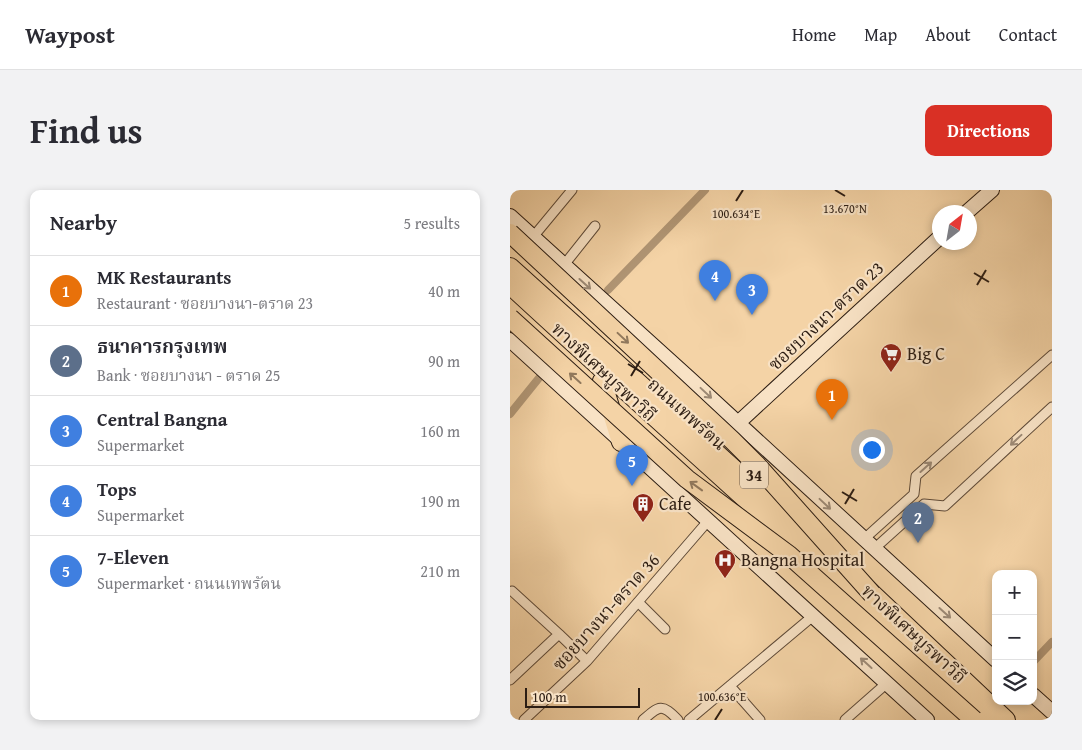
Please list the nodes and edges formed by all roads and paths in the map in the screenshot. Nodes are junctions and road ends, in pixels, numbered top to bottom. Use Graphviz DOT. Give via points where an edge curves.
graph roads {
  1 [pos="572,190"];
  2 [pos="992,190"];
  3 [pos="975,205"];
  4 [pos="510,216"];
  5 [pos="595,226"];
  6 [pos="510,234"];
  7 [pos="533,237"];
  8 [pos="932,244"];
  9 [pos="510,253"];
  10 [pos="564,265"];
  11 [pos="510,267"];
  12 [pos="510,285"];
  13 [pos="510,296"];
  14 [pos="510,318"];
  15 [pos="510,340"];
  16 [pos="1052,355"];
  17 [pos="602,381"];
  18 [pos="1052,407"];
  19 [pos="738,423"];
  20 [pos="621,442"];
  21 [pos="902,505"];
  22 [pos="911,515"];
  23 [pos="708,521"];
  24 [pos="869,545"];
  25 [pos="512,591"];
  26 [pos="872,594"];
  27 [pos="638,602"];
  28 [pos="813,616"];
  29 [pos="665,629"];
  30 [pos="559,634"];
  31 [pos="992,656"];
  32 [pos="587,661"];
  33 [pos="510,680"];
  34 [pos="887,683"];
  35 [pos="730,686"];
  36 [pos="992,695"];
  37 [pos="1037,699"];
  38 [pos="1002,705"];
  39 [pos="1052,712"];
  40 [pos="524,720"];
  41 [pos="643,720"];
  42 [pos="678,720"];
  43 [pos="689,720"];
  44 [pos="760,720"];
  45 [pos="845,720"];
  46 [pos="928,720"];
  47 [pos="974,720"];
  48 [pos="988,720"];
  49 [pos="1006,720"];
  50 [pos="1018,720"];
  1 -- 7 [label="street"];
  2 -- 3 [label="main road"];
  4 -- 7 [label="main road, ถนนเทพรัตน / 34"];
  5 -- 10 [label="street"];
  6 -- 26 [label="highway, one-way, bridge" via="732,440"];
  7 -- 10 [label="main road, ถนนเทพรัตน / 34"];
  8 -- 19 [label="main road, ซอยบางนา-ตราด 23"];
  9 -- 36 [label="highway, ถนนเทพรัตน / 34"];
  10 -- 19 [label="main road, ถนนเทพรัตน / 34, one-way"];
  11 -- 26 [label="highway, ทางพิเศษบูรพาวิถี, bridge"];
  12 -- 48 [label="highway, ทางพิเศษบูรพาวิถี"];
  13 -- 17 [label="highway, ถนนเทพรัตน / 34"];
  47 -- 14 [label="highway, one-way, bridge" via="796,562 687,479"];
  15 -- 20 [label="main road"];
  21 -- 16 [label="street, one-way" via="914,494 916,476"];
  17 -- 20 [label="highway"];
  17 -- 47 [label="highway, ถนนเทพรัตน / 34"];
  18 -- 22 [label="street, one-way" via="945,506 924,504"];
  19 -- 24 [label="main road, ถนนเทพรัตน / 34, one-way"];
  20 -- 23 [label="main road"];
  21 -- 22 [label="street"];
  21 -- 24 [label="street"];
  22 -- 24 [label="street"];
  23 -- 27 [label="street, ซอยบางนา-ตราด 36"];
  23 -- 28 [label="main road"];
  24 -- 31 [label="main road, ถนนเทพรัตน / 34, one-way"];
  25 -- 30 [label="street"];
  26 -- 49 [label="highway, ทางพิเศษบูรพาวิถี"];
  27 -- 29 [label="street"];
  27 -- 32 [label="street, ซอยบางนา-ตราด 36"];
  34 -- 28 [label="main road, one-way"];
  28 -- 35 [label="street"];
  30 -- 32 [label="street"];
  30 -- 33 [label="street"];
  32 -- 40 [label="street, ซอยบางนา-ตราด 36"];
  34 -- 45 [label="street"];
  34 -- 46 [label="main road"];
  35 -- 43 [label="street"];
  35 -- 44 [label="street"];
  37 -- 39 [label="main road"];
  38 -- 50 [label="highway, ถนนเทพรัตน / 34"];
  41 -- 42 [label="street" via="662,707"];
}
